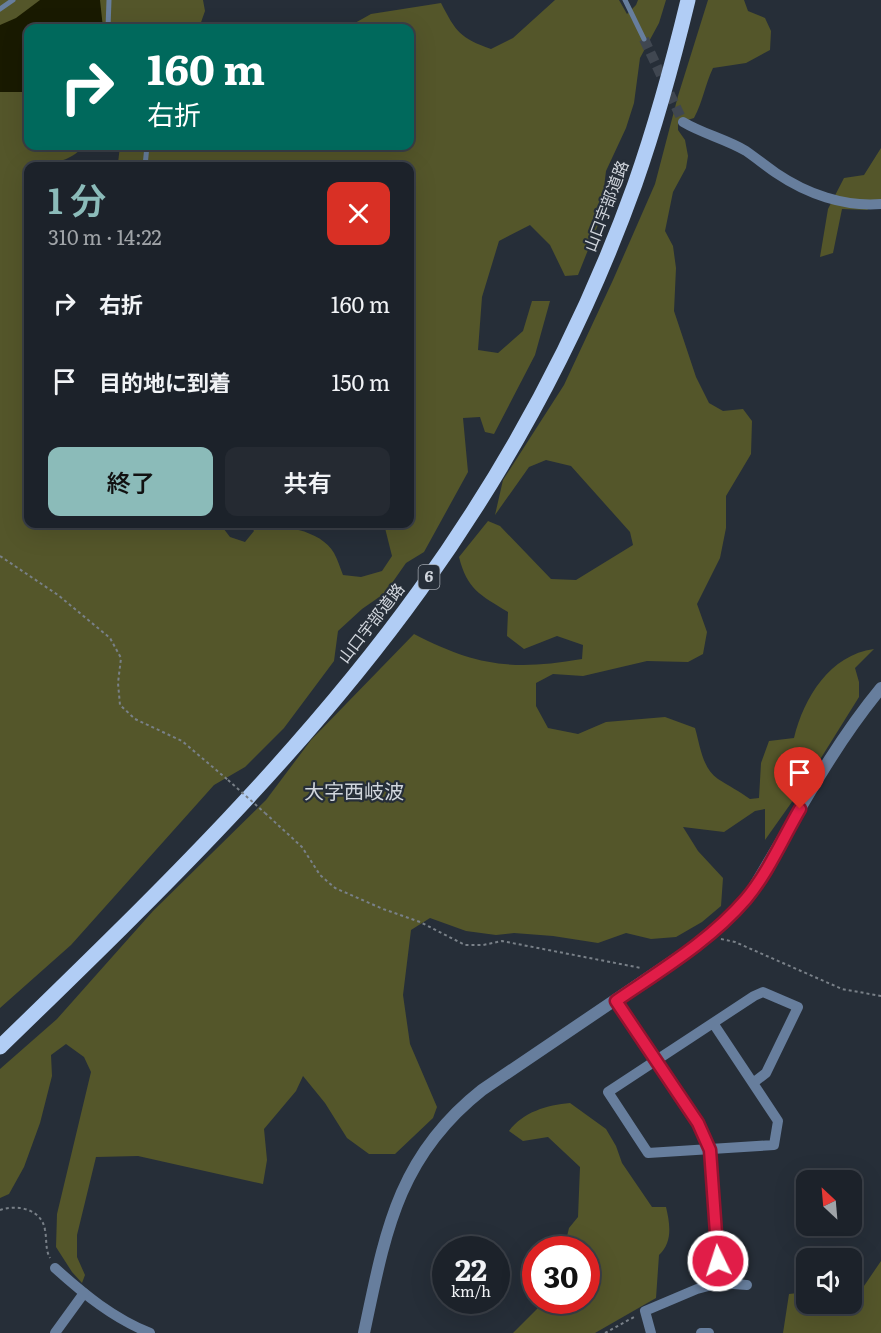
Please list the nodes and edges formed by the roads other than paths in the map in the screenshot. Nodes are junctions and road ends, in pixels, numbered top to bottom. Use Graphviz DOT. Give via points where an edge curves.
graph roads {
  1 [pos="13,0"];
  2 [pos="109,0"];
  3 [pos="625,0"];
  4 [pos="688,0"];
  5 [pos="0,9"];
  6 [pos="108,24"];
  7 [pos="644,39"];
  8 [pos="683,122"];
  9 [pos="881,204"];
  10 [pos="881,688"];
  11 [pos="616,1001"];
  12 [pos="713,1023"];
  13 [pos="0,1047"];
  14 [pos="656,1060"];
  15 [pos="753,1083"];
  16 [pos="710,1150"];
  17 [pos="55,1268"];
  18 [pos="720,1283"];
  19 [pos="747,1285"];
  20 [pos="84,1293"];
  21 [pos="59,1332"];
  22 [pos="150,1333"];
  23 [pos="364,1333"];
  24 [pos="651,1333"];
  25 [pos="701,1333"];
  26 [pos="709,1333"];
  1 -- 5 [label="lane"];
  2 -- 6 [label="lane"];
  3 -- 7 [label="lane"];
  4 -- 13 [label="main road, 山口宇部道路 / 6" via="634,186 598,275 550,379 480,502 388,633 262,783"];
  8 -- 9 [label="street" via="745,151 791,183 827,199"];
  10 -- 11 [label="street" via="835,750 748,897 708,937"];
  11 -- 14 [label="street"];
  11 -- 23 [label="street" via="482,1090 462,1106 428,1145 390,1217"];
  12 -- 14 [label="street"];
  12 -- 15 [label="street"];
  12 -- 15 [label="street" via="763,992 798,1007 766,1073"];
  14 -- 16 [label="street" via="698,1123"];
  14 -- 16 [label="street" via="608,1092 648,1153"];
  15 -- 16 [label="street" via="778,1121 774,1145"];
  16 -- 18 [label="street"];
  17 -- 20 [label="street"];
  18 -- 19 [label="street"];
  18 -- 24 [label="street" via="697,1288 645,1311"];
  20 -- 21 [label="street"];
  20 -- 22 [label="street" via="124,1323"];
  25 -- 26 [label="street"];
}
